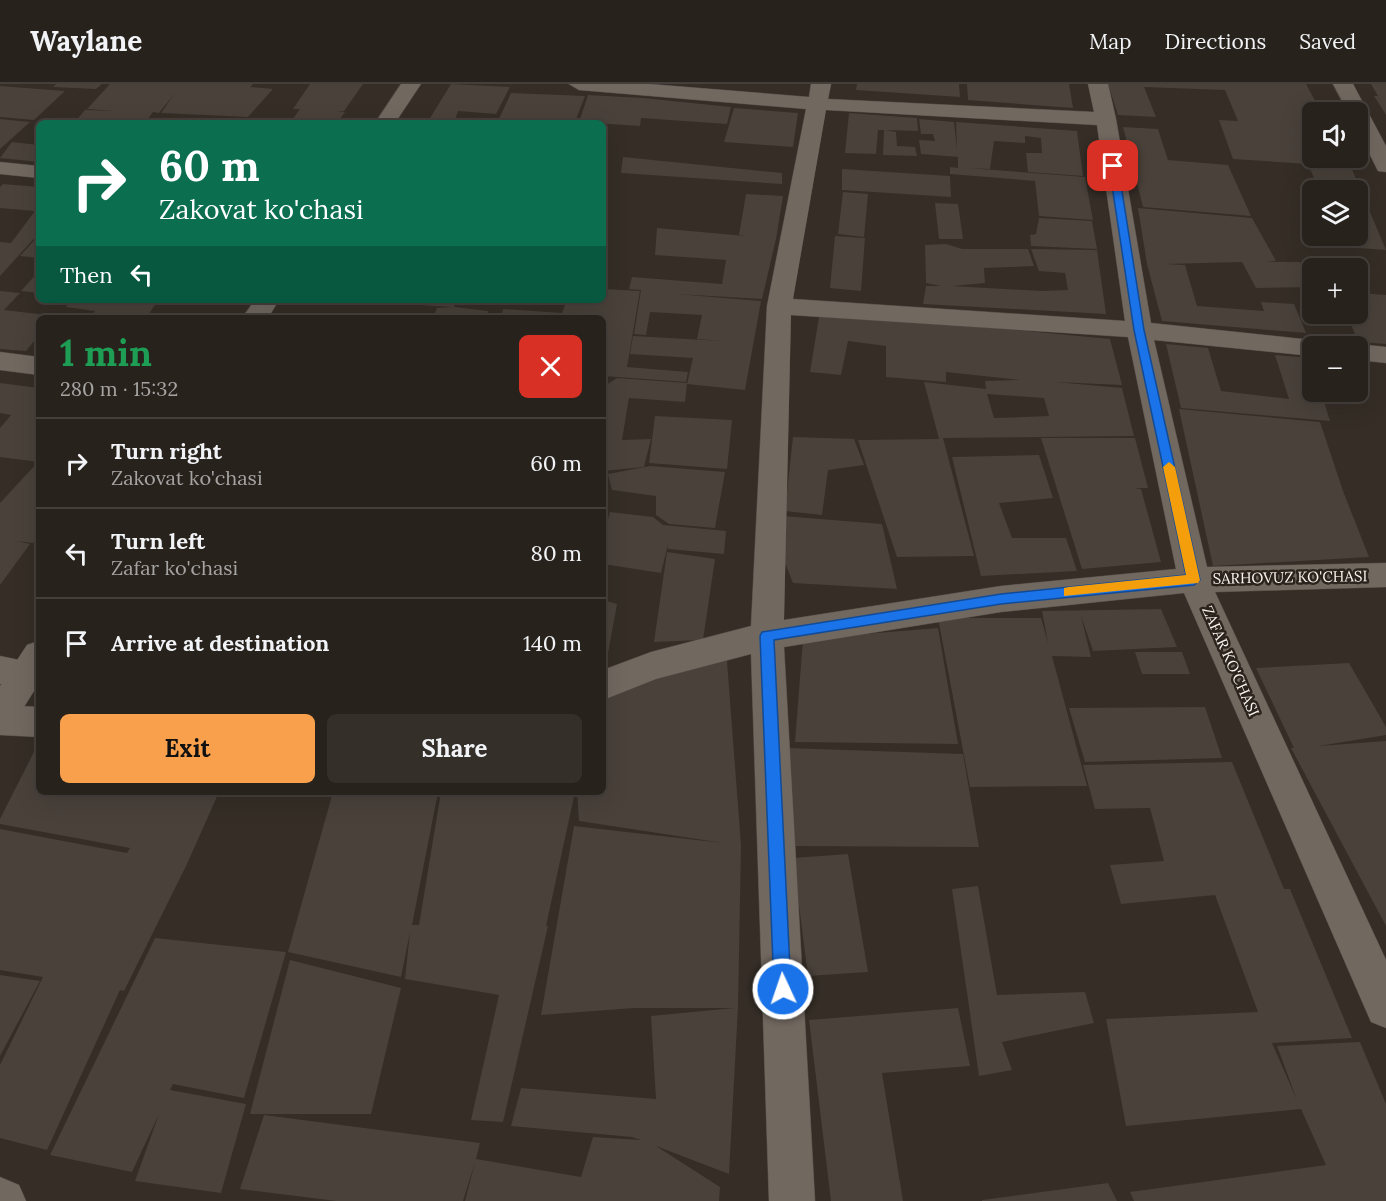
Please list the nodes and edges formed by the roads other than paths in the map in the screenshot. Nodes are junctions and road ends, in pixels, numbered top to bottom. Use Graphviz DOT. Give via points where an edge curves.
graph roads {
  1 [pos="411,84"];
  2 [pos="579,84"];
  3 [pos="1098,84"];
  4 [pos="1342,84"];
  5 [pos="819,94"];
  6 [pos="1106,119"];
  7 [pos="387,120"];
  8 [pos="1386,166"];
  9 [pos="0,168"];
  10 [pos="36,172"];
  11 [pos="779,306"];
  12 [pos="1139,330"];
  13 [pos="1302,347"];
  14 [pos="1368,353"];
  15 [pos="1386,355"];
  16 [pos="0,361"];
  17 [pos="36,366"];
  18 [pos="1386,575"];
  19 [pos="1194,580"];
  20 [pos="767,636"];
  21 [pos="22,666"];
  22 [pos="606,684"];
  23 [pos="0,718"];
  24 [pos="36,722"];
  25 [pos="1386,1007"];
  26 [pos="792,1201"];
  1 -- 7 [label="street"];
  2 -- 5 [label="street"];
  3 -- 6 [label="street, ZAFAR KO'CHASI"];
  4 -- 8 [label="street"];
  5 -- 6 [label="street"];
  5 -- 11 [label="street"];
  6 -- 12 [label="street, ZAFAR KO'CHASI"];
  9 -- 10 [label="street"];
  11 -- 12 [label="street"];
  11 -- 20 [label="street"];
  12 -- 13 [label="street"];
  12 -- 19 [label="street, ZAFAR KO'CHASI"];
  14 -- 15 [label="street"];
  16 -- 17 [label="street"];
  18 -- 19 [label="street, SARHOVUZ KO'CHASI"];
  19 -- 20 [label="street, SARHOVUZ KO'CHASI" via="1001,599"];
  19 -- 25 [label="street, ZAFAR KO'CHASI"];
  20 -- 22 [label="street, SARHOVUZ KO'CHASI" via="651,666"];
  20 -- 26 [label="street"];
  21 -- 23 [label="street"];
  23 -- 24 [label="street"];
}
